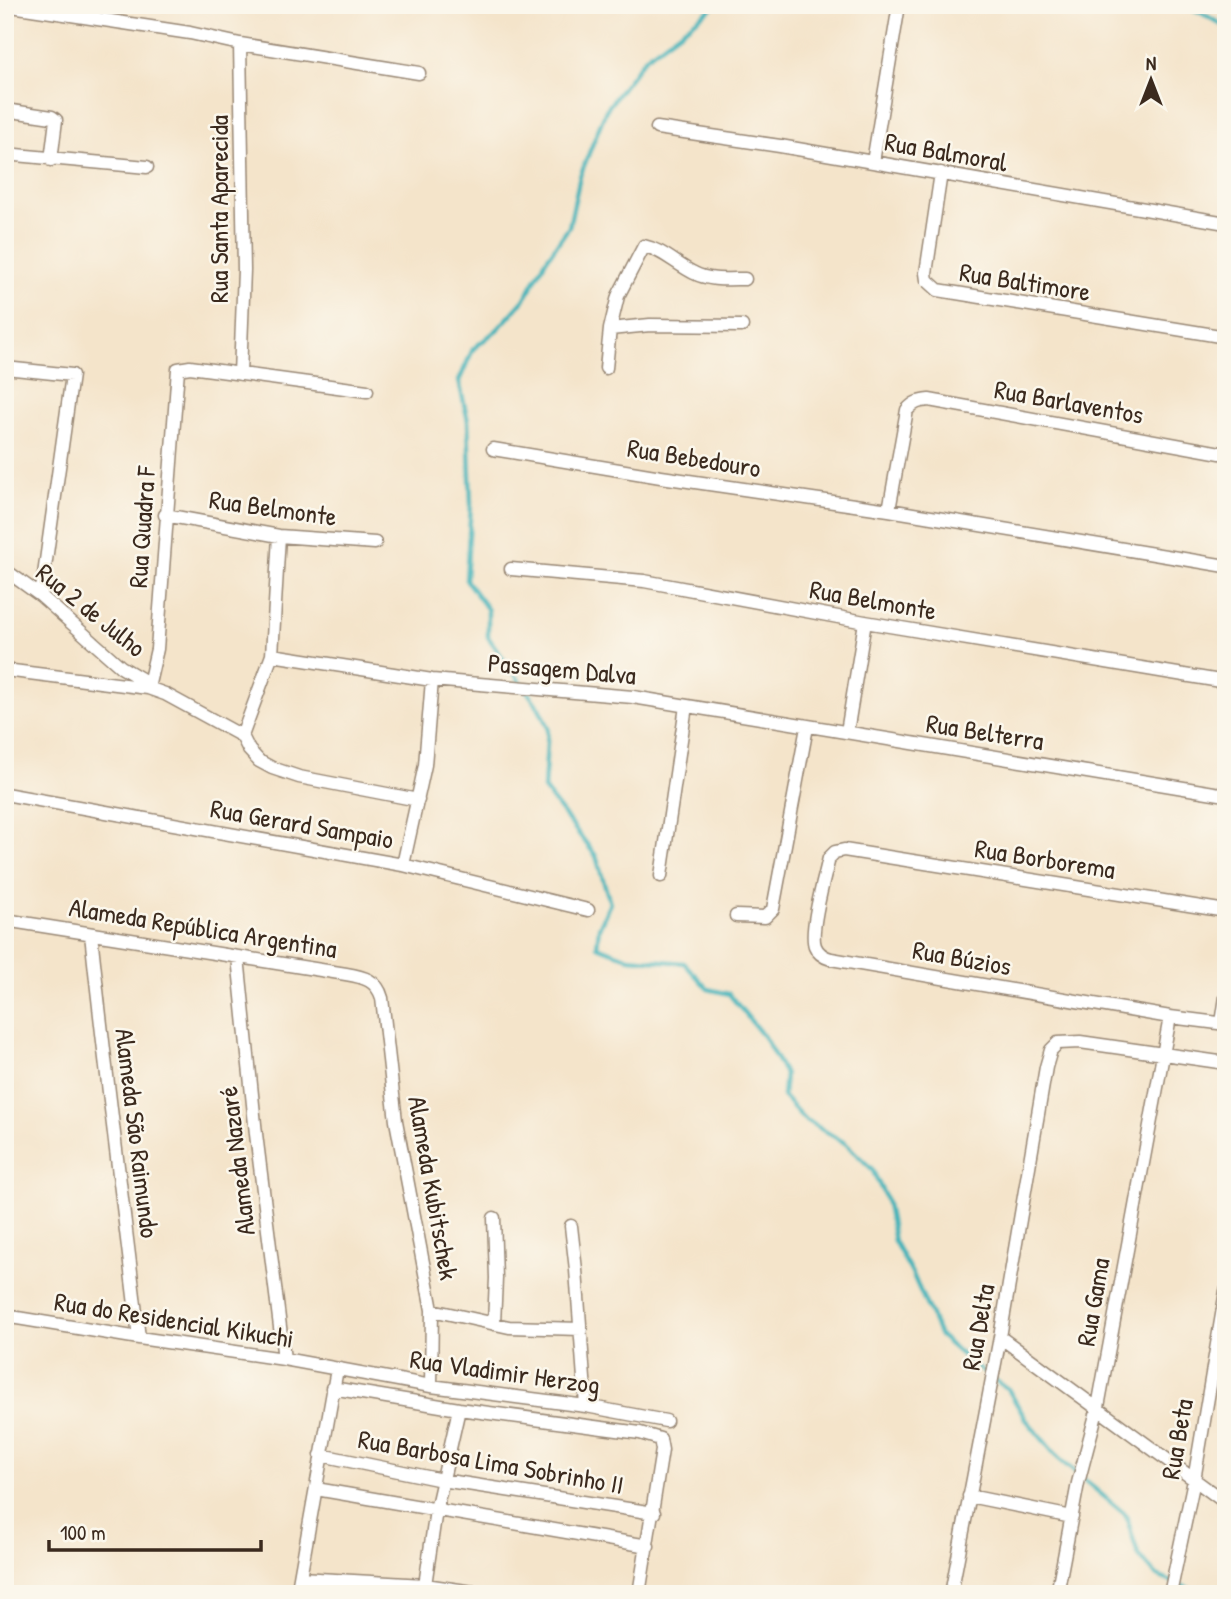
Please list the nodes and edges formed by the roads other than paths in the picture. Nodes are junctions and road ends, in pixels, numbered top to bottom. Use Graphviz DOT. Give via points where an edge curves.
graph roads {
  1 [pos="6,5"];
  2 [pos="899,5"];
  3 [pos="5,16"];
  4 [pos="240,44"];
  5 [pos="419,73"];
  6 [pos="5,110"];
  7 [pos="657,128"];
  8 [pos="5,154"];
  9 [pos="51,160"];
  10 [pos="873,162"];
  11 [pos="147,167"];
  12 [pos="941,173"];
  13 [pos="1226,223"];
  14 [pos="745,279"];
  15 [pos="742,326"];
  16 [pos="610,329"];
  17 [pos="1226,337"];
  18 [pos="5,368"];
  19 [pos="606,368"];
  20 [pos="240,374"];
  21 [pos="367,391"];
  22 [pos="493,449"];
  23 [pos="1226,454"];
  24 [pos="889,510"];
  25 [pos="165,515"];
  26 [pos="279,536"];
  27 [pos="375,543"];
  28 [pos="1226,566"];
  29 [pos="511,569"];
  30 [pos="5,570"];
  31 [pos="41,596"];
  32 [pos="865,622"];
  33 [pos="272,656"];
  34 [pos="5,670"];
  35 [pos="432,680"];
  36 [pos="1226,682"];
  37 [pos="148,685"];
  38 [pos="686,706"];
  39 [pos="807,727"];
  40 [pos="847,732"];
  41 [pos="242,736"];
  42 [pos="5,794"];
  43 [pos="1226,795"];
  44 [pos="418,800"];
  45 [pos="856,852"];
  46 [pos="403,865"];
  47 [pos="661,876"];
  48 [pos="588,910"];
  49 [pos="1226,911"];
  50 [pos="736,916"];
  51 [pos="5,920"];
  52 [pos="91,934"];
  53 [pos="238,957"];
  54 [pos="1226,997"];
  55 [pos="383,998"];
  56 [pos="1170,1017"];
  57 [pos="1224,1023"];
  58 [pos="1163,1053"];
  59 [pos="1226,1063"];
  60 [pos="494,1218"];
  61 [pos="570,1226"];
  62 [pos="1226,1291"];
  63 [pos="432,1310"];
  64 [pos="5,1316"];
  65 [pos="494,1324"];
  66 [pos="581,1329"];
  67 [pos="1000,1337"];
  68 [pos="139,1338"];
  69 [pos="284,1359"];
  70 [pos="337,1369"];
  71 [pos="431,1385"];
  72 [pos="332,1388"];
  73 [pos="586,1406"];
  74 [pos="1098,1407"];
  75 [pos="459,1409"];
  76 [pos="666,1421"];
  77 [pos="321,1455"];
  78 [pos="442,1480"];
  79 [pos="1194,1480"];
  80 [pos="316,1489"];
  81 [pos="969,1496"];
  82 [pos="1226,1503"];
  83 [pos="436,1510"];
  84 [pos="654,1513"];
  85 [pos="1072,1517"];
  86 [pos="648,1546"];
  87 [pos="300,1578"];
  88 [pos="425,1585"];
  89 [pos="444,1591"];
  90 [pos="297,1594"];
  91 [pos="488,1594"];
  92 [pos="639,1594"];
  93 [pos="951,1594"];
  94 [pos="1057,1594"];
  95 [pos="1170,1594"];
  1 -- 3 [label="street"];
  1 -- 4 [label="street"];
  2 -- 10 [label="street"];
  4 -- 5 [label="street"];
  4 -- 20 [label="street, Rua Santa Aparecida" via="244,270"];
  6 -- 9 [label="street" via="56,120"];
  7 -- 10 [label="street, Rua Balmoral"];
  8 -- 9 [label="street"];
  9 -- 11 [label="street"];
  10 -- 12 [label="street, Rua Balmoral"];
  12 -- 13 [label="street, Rua Balmoral"];
  12 -- 17 [label="street, Rua Baltimore" via="926,273 938,290"];
  14 -- 16 [label="street" via="695,274 648,246 641,249 618,296"];
  15 -- 16 [label="street"];
  16 -- 19 [label="street"];
  18 -- 31 [label="street" via="72,375"];
  20 -- 21 [label="street"];
  20 -- 25 [label="street, Rua Quadra F" via="178,369"];
  22 -- 24 [label="street, Rua Bebedouro"];
  23 -- 24 [label="street, Rua Barlaventos" via="929,400 907,410"];
  24 -- 28 [label="street, Rua Bebedouro"];
  25 -- 26 [label="street, Rua Belmonte"];
  25 -- 37 [label="street, Rua Quadra F" via="157,649"];
  26 -- 27 [label="street, Rua Belmonte"];
  26 -- 33 [label="street"];
  29 -- 32 [label="street, Rua Belmonte" via="644,582"];
  30 -- 31 [label="street, Rua 2 de Julho"];
  31 -- 37 [label="street, Rua 2 de Julho"];
  32 -- 36 [label="street, Rua Belmonte"];
  32 -- 40 [label="street"];
  33 -- 35 [label="street, Passagem Dalva"];
  33 -- 41 [label="street"];
  34 -- 37 [label="street"];
  35 -- 38 [label="street, Passagem Dalva" via="596,693"];
  35 -- 44 [label="street"];
  37 -- 41 [label="street"];
  38 -- 39 [label="street, Passagem Dalva"];
  38 -- 47 [label="street"];
  39 -- 40 [label="street, Passagem Dalva"];
  39 -- 50 [label="street" via="773,909 765,917"];
  40 -- 43 [label="street, Rua Belterra"];
  41 -- 44 [label="street" via="259,761 272,768"];
  42 -- 46 [label="street, Rua Gerard Sampaio"];
  44 -- 46 [label="street"];
  45 -- 49 [label="street, Rua Borborema"];
  45 -- 56 [label="street, Rua Búzios" via="838,850 829,858 814,936 823,956"];
  46 -- 48 [label="street, Rua Gerard Sampaio"];
  51 -- 52 [label="street, Alameda República Argentina"];
  52 -- 53 [label="street, Alameda República Argentina"];
  52 -- 68 [label="street, Alameda São Raimundo"];
  53 -- 55 [label="street, Alameda República Argentina" via="360,976 376,985"];
  53 -- 69 [label="street, Alameda Nazaré"];
  54 -- 57 [label="street"];
  55 -- 63 [label="street, Alameda Kubitschek" via="396,1121"];
  56 -- 57 [label="street, Rua Búzios"];
  56 -- 58 [label="street, Rua Gama"];
  58 -- 59 [label="street"];
  58 -- 67 [label="street, Rua Delta" via="1080,1042 1053,1047"];
  58 -- 74 [label="street, Rua Gama"];
  60 -- 65 [label="street"];
  61 -- 66 [label="street"];
  62 -- 79 [label="street, Rua Beta"];
  63 -- 65 [label="street"];
  63 -- 71 [label="street, Alameda Kubitschek"];
  64 -- 68 [label="street, Rua do Residencial Kikuchi"];
  65 -- 66 [label="street"];
  66 -- 73 [label="street"];
  67 -- 74 [label="street"];
  67 -- 81 [label="street, Rua Delta"];
  68 -- 69 [label="street, Rua do Residencial Kikuchi"];
  69 -- 70 [label="street, Rua do Residencial Kikuchi"];
  70 -- 71 [label="street, Rua Vladimir Herzog"];
  70 -- 72 [label="street"];
  71 -- 73 [label="street, Rua Vladimir Herzog"];
  72 -- 75 [label="street"];
  72 -- 77 [label="street"];
  73 -- 76 [label="street, Rua Vladimir Herzog"];
  74 -- 79 [label="street"];
  74 -- 85 [label="street, Rua Gama"];
  75 -- 78 [label="street"];
  75 -- 84 [label="street" via="660,1439"];
  77 -- 78 [label="street, Rua Barbosa Lima Sobrinho II"];
  77 -- 80 [label="street"];
  78 -- 83 [label="street"];
  78 -- 84 [label="street, Rua Barbosa Lima Sobrinho II"];
  79 -- 82 [label="street"];
  79 -- 95 [label="street, Rua Beta"];
  80 -- 83 [label="street"];
  80 -- 87 [label="street"];
  81 -- 85 [label="street"];
  81 -- 93 [label="street, Rua Delta"];
  83 -- 86 [label="street"];
  83 -- 88 [label="street"];
  84 -- 86 [label="street"];
  85 -- 94 [label="street, Rua Gama"];
  86 -- 92 [label="street"];
  87 -- 88 [label="street"];
  87 -- 90 [label="street"];
  88 -- 89 [label="street"];
  89 -- 91 [label="street"];
}
